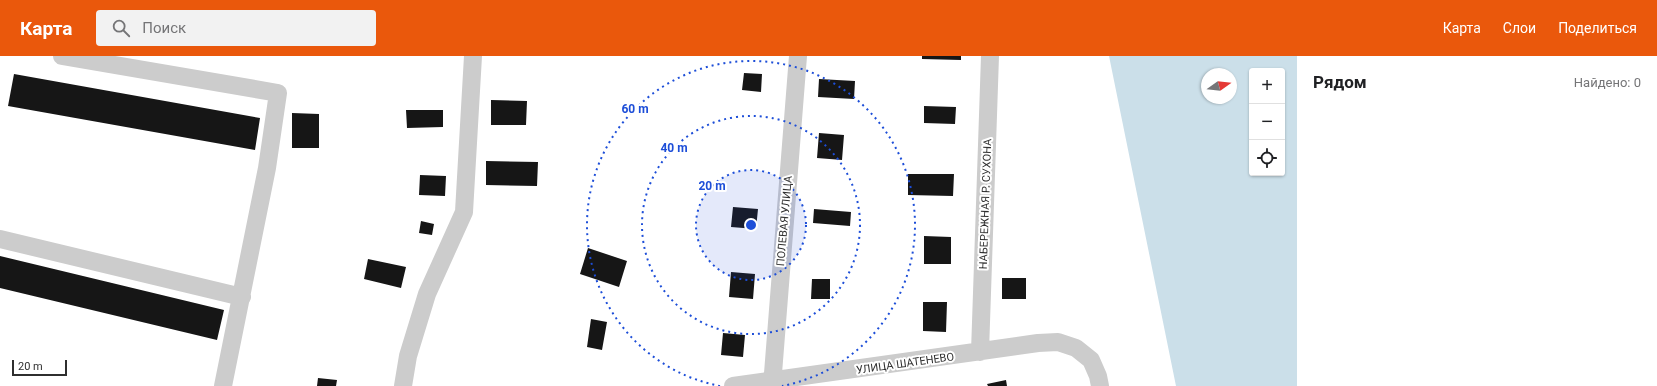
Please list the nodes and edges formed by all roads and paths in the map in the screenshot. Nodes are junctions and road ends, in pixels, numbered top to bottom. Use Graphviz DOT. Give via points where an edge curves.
graph roads {
  1 [pos="62,56"];
  2 [pos="473,56"];
  3 [pos="798,56"];
  4 [pos="990,56"];
  5 [pos="0,239"];
  6 [pos="242,297"];
  7 [pos="980,352"];
  8 [pos="771,384"];
  9 [pos="224,386"];
  10 [pos="403,386"];
  11 [pos="733,386"];
  12 [pos="1100,386"];
  1 -- 6 [label="street" via="278,93 267,168"];
  2 -- 10 [label="street" via="464,212 427,294 408,356"];
  3 -- 8 [label="street, ПОЛЕВАЯ УЛИЦА"];
  4 -- 7 [label="street, НАБЕРЕЖНАЯ Р. СУХОНА"];
  5 -- 6 [label="street"];
  6 -- 9 [label="street"];
  7 -- 8 [label="street, УЛИЦА ШАТЕНЕВО"];
  7 -- 12 [label="street, УЛИЦА ШАТЕНЕВО" via="1058,342 1076,348 1090,360"];
  8 -- 11 [label="street, УЛИЦА ШАТЕНЕВО"];
}
